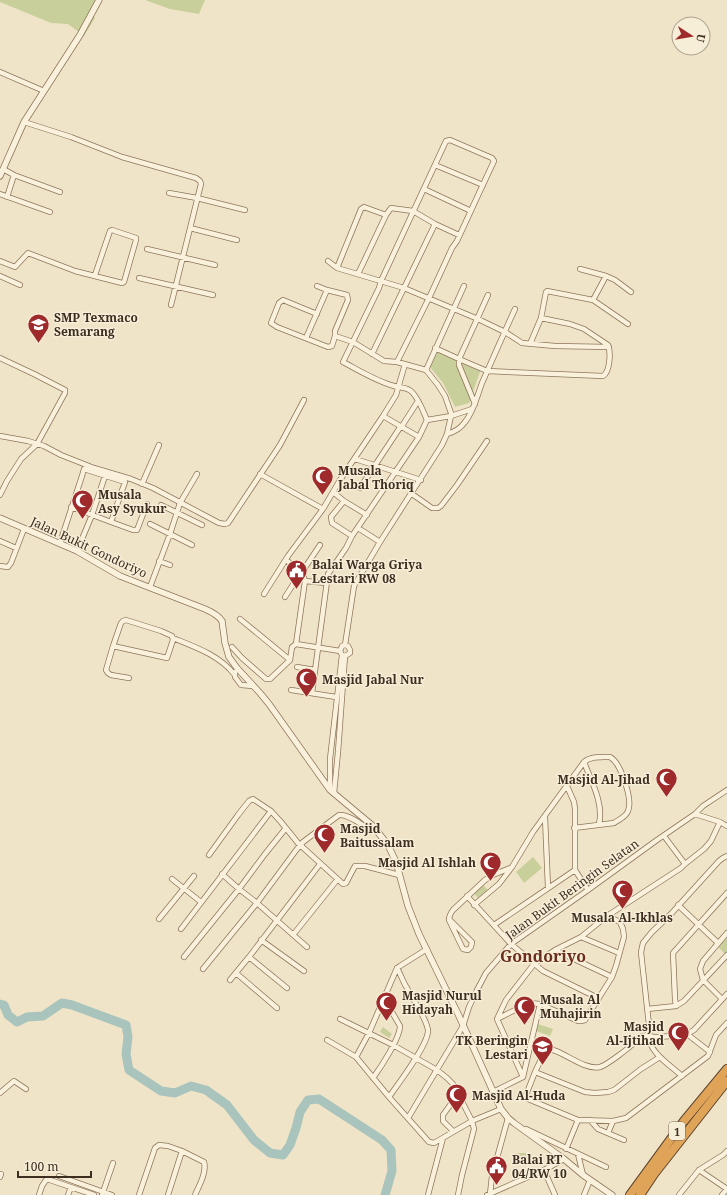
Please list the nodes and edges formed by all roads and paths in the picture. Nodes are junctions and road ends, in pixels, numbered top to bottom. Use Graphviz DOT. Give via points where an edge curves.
graph roads {
  1 [pos="99,0"];
  2 [pos="0,72"];
  3 [pos="44,91"];
  4 [pos="24,122"];
  5 [pos="435,165"];
  6 [pos="3,169"];
  7 [pos="14,175"];
  8 [pos="0,176"];
  9 [pos="483,185"];
  10 [pos="424,189"];
  11 [pos="60,192"];
  12 [pos="169,193"];
  13 [pos="0,194"];
  14 [pos="6,197"];
  15 [pos="197,198"];
  16 [pos="245,210"];
  17 [pos="414,211"];
  18 [pos="471,211"];
  19 [pos="50,212"];
  20 [pos="386,215"];
  21 [pos="435,224"];
  22 [pos="190,228"];
  23 [pos="459,235"];
  24 [pos="237,240"];
  25 [pos="147,249"];
  26 [pos="183,257"];
  27 [pos="0,260"];
  28 [pos="328,261"];
  29 [pos="215,265"];
  30 [pos="337,268"];
  31 [pos="580,269"];
  32 [pos="358,274"];
  33 [pos="95,275"];
  34 [pos="0,276"];
  35 [pos="606,276"];
  36 [pos="140,278"];
  37 [pos="381,281"];
  38 [pos="20,285"];
  39 [pos="176,286"];
  40 [pos="317,286"];
  41 [pos="464,286"];
  42 [pos="404,288"];
  43 [pos="327,290"];
  44 [pos="631,292"];
  45 [pos="213,295"];
  46 [pos="488,295"];
  47 [pos="429,298"];
  48 [pos="593,300"];
  49 [pos="171,305"];
  50 [pos="454,308"];
  51 [pos="515,309"];
  52 [pos="317,314"];
  53 [pos="541,318"];
  54 [pos="478,319"];
  55 [pos="628,324"];
  56 [pos="505,332"];
  57 [pos="335,336"];
  58 [pos="306,338"];
  59 [pos="353,342"];
  60 [pos="530,344"];
  61 [pos="609,347"];
  62 [pos="436,348"];
  63 [pos="372,354"];
  64 [pos="0,358"];
  65 [pos="459,360"];
  66 [pos="397,362"];
  67 [pos="405,364"];
  68 [pos="426,370"];
  69 [pos="487,371"];
  70 [pos="399,388"];
  71 [pos="304,400"];
  72 [pos="418,401"];
  73 [pos="475,404"];
  74 [pos="472,409"];
  75 [pos="383,416"];
  76 [pos="451,416"];
  77 [pos="427,420"];
  78 [pos="401,426"];
  79 [pos="447,434"];
  80 [pos="0,436"];
  81 [pos="419,437"];
  82 [pos="487,441"];
  83 [pos="37,444"];
  84 [pos="159,445"];
  85 [pos="355,459"];
  86 [pos="375,465"];
  87 [pos="396,473"];
  88 [pos="197,474"];
  89 [pos="260,474"];
  90 [pos="105,476"];
  91 [pos="421,480"];
  92 [pos="142,484"];
  93 [pos="360,488"];
  94 [pos="333,492"];
  95 [pos="412,494"];
  96 [pos="0,495"];
  97 [pos="344,500"];
  98 [pos="180,503"];
  99 [pos="147,504"];
  100 [pos="161,505"];
  101 [pos="71,507"];
  102 [pos="323,509"];
  103 [pos="177,513"];
  104 [pos="92,515"];
  105 [pos="367,515"];
  106 [pos="0,518"];
  107 [pos="111,522"];
  108 [pos="150,524"];
  109 [pos="202,526"];
  110 [pos="358,528"];
  111 [pos="24,529"];
  112 [pos="170,534"];
  113 [pos="352,536"];
  114 [pos="0,541"];
  115 [pos="380,542"];
  116 [pos="60,543"];
  117 [pos="192,545"];
  118 [pos="320,545"];
  119 [pos="16,548"];
  120 [pos="77,551"];
  121 [pos="286,560"];
  122 [pos="159,561"];
  123 [pos="170,564"];
  124 [pos="0,566"];
  125 [pos="302,572"];
  126 [pos="305,581"];
  127 [pos="326,583"];
  128 [pos="150,587"];
  129 [pos="264,594"];
  130 [pos="285,597"];
  131 [pos="240,619"];
  132 [pos="173,638"];
  133 [pos="296,644"];
  134 [pos="345,645"];
  135 [pos="113,646"];
  136 [pos="232,647"];
  137 [pos="318,647"];
  138 [pos="342,654"];
  139 [pos="290,660"];
  140 [pos="297,667"];
  141 [pos="315,670"];
  142 [pos="235,671"];
  143 [pos="129,678"];
  144 [pos="291,690"];
  145 [pos="312,693"];
  146 [pos="336,697"];
  147 [pos="584,762"];
  148 [pos="567,786"];
  149 [pos="727,790"];
  150 [pos="332,792"];
  151 [pos="271,811"];
  152 [pos="696,814"];
  153 [pos="545,817"];
  154 [pos="720,822"];
  155 [pos="599,824"];
  156 [pos="373,826"];
  157 [pos="727,826"];
  158 [pos="286,828"];
  159 [pos="574,828"];
  160 [pos="664,836"];
  161 [pos="300,845"];
  162 [pos="209,855"];
  163 [pos="727,856"];
  164 [pos="320,864"];
  165 [pos="685,864"];
  166 [pos="512,867"];
  167 [pos="575,870"];
  168 [pos="222,874"];
  169 [pos="399,874"];
  170 [pos="194,876"];
  171 [pos="172,879"];
  172 [pos="337,880"];
  173 [pos="183,888"];
  174 [pos="548,888"];
  175 [pos="239,890"];
  176 [pos="588,890"];
  177 [pos="727,894"];
  178 [pos="467,896"];
  179 [pos="201,902"];
  180 [pos="257,903"];
  181 [pos="474,905"];
  182 [pos="678,905"];
  183 [pos="607,916"];
  184 [pos="159,919"];
  185 [pos="449,919"];
  186 [pos="276,920"];
  187 [pos="494,925"];
  188 [pos="698,925"];
  189 [pos="181,929"];
  190 [pos="727,933"];
  191 [pos="293,935"];
  192 [pos="580,937"];
  193 [pos="261,940"];
  194 [pos="718,943"];
  195 [pos="511,944"];
  196 [pos="307,947"];
  197 [pos="427,949"];
  198 [pos="555,950"];
  199 [pos="619,953"];
  200 [pos="727,954"];
  201 [pos="249,957"];
  202 [pos="184,958"];
  203 [pos="534,964"];
  204 [pos="397,968"];
  205 [pos="203,969"];
  206 [pos="304,971"];
  207 [pos="236,973"];
  208 [pos="612,977"];
  209 [pos="230,980"];
  210 [pos="703,980"];
  211 [pos="288,988"];
  212 [pos="727,994"];
  213 [pos="598,998"];
  214 [pos="722,999"];
  215 [pos="385,1000"];
  216 [pos="540,1004"];
  217 [pos="676,1006"];
  218 [pos="277,1008"];
  219 [pos="647,1009"];
  220 [pos="340,1019"];
  221 [pos="497,1020"];
  222 [pos="727,1023"];
  223 [pos="463,1026"];
  224 [pos="369,1033"];
  225 [pos="687,1034"];
  226 [pos="648,1035"];
  227 [pos="327,1040"];
  228 [pos="393,1045"];
  229 [pos="710,1052"];
  230 [pos="356,1057"];
  231 [pos="660,1057"];
  232 [pos="416,1058"];
  233 [pos="727,1069"];
  234 [pos="437,1070"];
  235 [pos="535,1072"];
  236 [pos="682,1076"];
  237 [pos="523,1077"];
  238 [pos="373,1078"];
  239 [pos="727,1081"];
  240 [pos="26,1088"];
  241 [pos="0,1092"];
  242 [pos="493,1092"];
  243 [pos="458,1094"];
  244 [pos="389,1097"];
  245 [pos="502,1109"];
  246 [pos="408,1118"];
  247 [pos="508,1118"];
  248 [pos="578,1120"];
  249 [pos="590,1120"];
  250 [pos="472,1121"];
  251 [pos="613,1121"];
  252 [pos="514,1124"];
  253 [pos="453,1132"];
  254 [pos="608,1133"];
  255 [pos="443,1138"];
  256 [pos="624,1140"];
  257 [pos="566,1149"];
  258 [pos="182,1151"];
  259 [pos="578,1154"];
  260 [pos="726,1154"];
  261 [pos="564,1159"];
  262 [pos="113,1163"];
  263 [pos="606,1167"];
  264 [pos="544,1170"];
  265 [pos="699,1170"];
  266 [pos="583,1175"];
  267 [pos="59,1176"];
  268 [pos="590,1180"];
  269 [pos="71,1187"];
  270 [pos="727,1189"];
  271 [pos="103,1193"];
  272 [pos="488,1194"];
  273 [pos="39,1195"];
  274 [pos="68,1195"];
  275 [pos="94,1195"];
  276 [pos="112,1195"];
  277 [pos="139,1195"];
  278 [pos="168,1195"];
  279 [pos="195,1195"];
  280 [pos="428,1195"];
  281 [pos="458,1195"];
  282 [pos="554,1195"];
  283 [pos="584,1195"];
  284 [pos="612,1195"];
  285 [pos="630,1195"];
  286 [pos="640,1195"];
  287 [pos="679,1195"];
  288 [pos="722,1195"];
  1 -- 3 [label="street"];
  2 -- 3 [label="street"];
  3 -- 4 [label="street"];
  4 -- 6 [label="street"];
  4 -- 15 [label="street" via="122,157 196,178 201,184"];
  5 -- 9 [label="street"];
  5 -- 9 [label="street" via="448,140 494,160"];
  5 -- 10 [label="street"];
  6 -- 7 [label="street"];
  6 -- 8 [label="street"];
  7 -- 11 [label="street"];
  7 -- 14 [label="street"];
  9 -- 18 [label="street"];
  10 -- 17 [label="street"];
  10 -- 18 [label="street"];
  12 -- 15 [label="street"];
  13 -- 14 [label="street"];
  14 -- 19 [label="street"];
  15 -- 16 [label="street"];
  15 -- 22 [label="street"];
  17 -- 20 [label="street" via="391,208"];
  17 -- 21 [label="street"];
  17 -- 37 [label="street"];
  18 -- 23 [label="street"];
  20 -- 30 [label="street" via="364,206 362,208"];
  20 -- 32 [label="street"];
  21 -- 23 [label="street"];
  21 -- 42 [label="street"];
  22 -- 24 [label="street"];
  22 -- 26 [label="street"];
  23 -- 47 [label="street"];
  25 -- 26 [label="street"];
  26 -- 29 [label="street"];
  26 -- 39 [label="street"];
  27 -- 33 [label="street" via="15,267 28,253"];
  28 -- 30 [label="street"];
  30 -- 32 [label="street"];
  31 -- 35 [label="street"];
  32 -- 37 [label="street"];
  33 -- 33 [label="street" via="123,283 136,238 110,230"];
  34 -- 38 [label="street"];
  35 -- 44 [label="street"];
  35 -- 48 [label="street"];
  36 -- 39 [label="street"];
  37 -- 42 [label="street"];
  37 -- 59 [label="street"];
  39 -- 45 [label="street"];
  39 -- 49 [label="street"];
  40 -- 43 [label="street"];
  41 -- 50 [label="street"];
  42 -- 47 [label="street"];
  42 -- 63 [label="street"];
  43 -- 52 [label="street"];
  43 -- 57 [label="street" via="348,296 334,331"];
  46 -- 54 [label="street"];
  47 -- 50 [label="street"];
  47 -- 66 [label="street"];
  48 -- 53 [label="street" via="547,291"];
  48 -- 55 [label="street"];
  50 -- 54 [label="street"];
  50 -- 62 [label="street"];
  51 -- 56 [label="street"];
  52 -- 58 [label="street"];
  52 -- 58 [label="street" via="283,300 278,303 271,323"];
  53 -- 60 [label="street"];
  53 -- 61 [label="street" via="584,329"];
  54 -- 56 [label="street"];
  54 -- 65 [label="street"];
  56 -- 60 [label="street" via="522,343"];
  56 -- 69 [label="street"];
  57 -- 58 [label="street" via="332,346 328,347"];
  57 -- 59 [label="street"];
  59 -- 63 [label="street"];
  59 -- 70 [label="street" via="343,362"];
  60 -- 61 [label="street"];
  61 -- 69 [label="street" via="609,369 603,376"];
  62 -- 65 [label="street"];
  62 -- 68 [label="street"];
  63 -- 66 [label="street" via="384,360"];
  64 -- 83 [label="street" via="65,390"];
  65 -- 69 [label="street"];
  65 -- 73 [label="street"];
  66 -- 67 [label="street"];
  67 -- 68 [label="street"];
  67 -- 70 [label="street"];
  68 -- 76 [label="street" via="445,396"];
  69 -- 73 [label="street"];
  70 -- 72 [label="street" via="407,389"];
  70 -- 75 [label="street"];
  71 -- 89 [label="street" via="280,445"];
  72 -- 77 [label="street"];
  72 -- 78 [label="street"];
  73 -- 74 [label="street"];
  74 -- 76 [label="street"];
  74 -- 79 [label="street" via="460,428"];
  75 -- 78 [label="street"];
  75 -- 85 [label="street"];
  76 -- 77 [label="street"];
  76 -- 79 [label="street"];
  77 -- 81 [label="street"];
  78 -- 81 [label="street"];
  78 -- 86 [label="street"];
  79 -- 91 [label="street"];
  80 -- 83 [label="street"];
  81 -- 87 [label="street"];
  82 -- 95 [label="street" via="441,506 432,508"];
  83 -- 92 [label="street" via="94,468"];
  83 -- 96 [label="street" via="21,459"];
  84 -- 92 [label="street"];
  85 -- 86 [label="street"];
  85 -- 94 [label="street"];
  86 -- 87 [label="street"];
  86 -- 93 [label="street"];
  87 -- 91 [label="street"];
  87 -- 105 [label="street"];
  88 -- 98 [label="street"];
  89 -- 98 [label="street" via="228,523 219,523"];
  89 -- 102 [label="street"];
  90 -- 101 [label="street" via="84,469"];
  90 -- 104 [label="street"];
  90 -- 107 [label="street" via="125,482"];
  91 -- 95 [label="street"];
  92 -- 98 [label="street"];
  94 -- 97 [label="street"];
  94 -- 102 [label="street"];
  95 -- 115 [label="street"];
  97 -- 105 [label="street"];
  97 -- 113 [label="street" via="331,520"];
  98 -- 103 [label="street"];
  99 -- 107 [label="street" via="137,530"];
  100 -- 103 [label="street"];
  101 -- 104 [label="street"];
  101 -- 116 [label="street"];
  102 -- 121 [label="street"];
  103 -- 109 [label="street"];
  103 -- 112 [label="street"];
  104 -- 107 [label="street"];
  104 -- 120 [label="street"];
  105 -- 110 [label="street"];
  106 -- 111 [label="street, Jalan Bukit Gondoriyo"];
  108 -- 112 [label="street"];
  110 -- 113 [label="street"];
  110 -- 115 [label="street"];
  111 -- 116 [label="street, Jalan Bukit Gondoriyo"];
  111 -- 119 [label="street"];
  112 -- 117 [label="street"];
  112 -- 122 [label="street"];
  113 -- 127 [label="street" via="328,574"];
  114 -- 119 [label="street"];
  115 -- 134 [label="street" via="354,586"];
  116 -- 120 [label="street, Jalan Bukit Gondoriyo"];
  118 -- 125 [label="street"];
  119 -- 124 [label="street" via="8,567"];
  120 -- 128 [label="street, Jalan Bukit Gondoriyo" via="120,576"];
  121 -- 125 [label="street"];
  121 -- 129 [label="street"];
  122 -- 123 [label="street"];
  122 -- 128 [label="street"];
  125 -- 126 [label="street"];
  125 -- 130 [label="street"];
  126 -- 127 [label="street"];
  126 -- 133 [label="street"];
  127 -- 137 [label="street"];
  128 -- 142 [label="street, Jalan Bukit Gondoriyo" via="205,609 220,618"];
  131 -- 139 [label="street"];
  132 -- 135 [label="street" via="167,658"];
  132 -- 135 [label="street" via="161,631 126,620 121,623"];
  132 -- 142 [label="street" via="217,658"];
  133 -- 137 [label="street"];
  133 -- 139 [label="street" via="292,647"];
  134 -- 138 [label="street" via="342,646"];
  134 -- 138 [label="street" via="350,650 348,654"];
  135 -- 143 [label="street" via="106,670 111,675"];
  136 -- 139 [label="street" via="266,680"];
  137 -- 138 [label="street"];
  137 -- 141 [label="street"];
  138 -- 146 [label="street"];
  138 -- 150 [label="street" via="338,752"];
  140 -- 141 [label="street"];
  141 -- 145 [label="street"];
  142 -- 150 [label="street, Jalan Bukit Gondoriyo" via="260,693"];
  144 -- 145 [label="street"];
  145 -- 146 [label="street"];
  146 -- 150 [label="street" via="330,759"];
  147 -- 148 [label="street"];
  147 -- 155 [label="street" via="600,805"];
  147 -- 155 [label="street" via="589,759 610,757 616,762 624,778 628,812 614,823"];
  148 -- 153 [label="street"];
  148 -- 159 [label="street" via="574,802"];
  149 -- 152 [label="street, Jalan Bukit Beringin Selatan" via="703,806"];
  150 -- 156 [label="street, Jalan Bukit Gondoriyo"];
  151 -- 158 [label="street"];
  151 -- 162 [label="street" via="253,799 250,801"];
  151 -- 168 [label="street"];
  152 -- 154 [label="street"];
  152 -- 160 [label="street, Jalan Bukit Beringin Selatan"];
  153 -- 166 [label="street"];
  153 -- 174 [label="street"];
  154 -- 157 [label="street"];
  154 -- 165 [label="street" via="711,841"];
  155 -- 159 [label="street"];
  156 -- 161 [label="street" via="367,828 342,815"];
  156 -- 169 [label="street, Jalan Bukit Gondoriyo" via="388,845"];
  158 -- 161 [label="street"];
  158 -- 175 [label="street"];
  159 -- 167 [label="street"];
  160 -- 165 [label="street"];
  160 -- 176 [label="street, Jalan Bukit Beringin Selatan"];
  161 -- 164 [label="street"];
  161 -- 180 [label="street"];
  163 -- 182 [label="street" via="719,861"];
  164 -- 172 [label="street"];
  164 -- 186 [label="street"];
  165 -- 183 [label="street"];
  166 -- 178 [label="street" via="487,878"];
  166 -- 181 [label="street" via="496,887"];
  167 -- 174 [label="street"];
  167 -- 176 [label="street"];
  168 -- 175 [label="street"];
  168 -- 179 [label="street"];
  169 -- 172 [label="street" via="355,866 346,883"];
  169 -- 197 [label="street, Jalan Bukit Gondoriyo" via="411,913"];
  170 -- 173 [label="street"];
  171 -- 173 [label="street"];
  172 -- 191 [label="street"];
  173 -- 179 [label="street"];
  173 -- 184 [label="street"];
  174 -- 187 [label="street"];
  175 -- 180 [label="street"];
  175 -- 202 [label="street"];
  176 -- 195 [label="street, Jalan Bukit Beringin Selatan"];
  177 -- 188 [label="street"];
  178 -- 181 [label="street"];
  178 -- 185 [label="street" via="452,910"];
  179 -- 189 [label="street"];
  180 -- 186 [label="street"];
  180 -- 205 [label="street"];
  181 -- 187 [label="street"];
  182 -- 188 [label="street"];
  182 -- 219 [label="street" via="642,946"];
  183 -- 192 [label="street"];
  183 -- 199 [label="street" via="620,922 623,929 624,937"];
  185 -- 185 [label="street" via="458,942 467,951 472,942"];
  186 -- 191 [label="street"];
  186 -- 193 [label="street"];
  187 -- 195 [label="street"];
  188 -- 194 [label="street"];
  188 -- 217 [label="street" via="673,953"];
  190 -- 194 [label="street"];
  191 -- 196 [label="street"];
  192 -- 198 [label="street"];
  192 -- 199 [label="street"];
  193 -- 201 [label="street"];
  193 -- 206 [label="street"];
  194 -- 210 [label="street" via="701,965"];
  195 -- 203 [label="street"];
  195 -- 223 [label="street, Jalan Bukit Beringin Selatan" via="486,973 469,1007"];
  197 -- 204 [label="street"];
  197 -- 223 [label="street, Jalan Bukit Gondoriyo"];
  198 -- 203 [label="street"];
  198 -- 208 [label="street"];
  199 -- 208 [label="street"];
  200 -- 210 [label="street"];
  201 -- 207 [label="street"];
  201 -- 211 [label="street"];
  203 -- 213 [label="street"];
  203 -- 221 [label="street" via="506,1000"];
  204 -- 215 [label="street"];
  204 -- 232 [label="street" via="428,1029"];
  207 -- 209 [label="street"];
  207 -- 218 [label="street"];
  208 -- 213 [label="street"];
  210 -- 214 [label="street"];
  210 -- 217 [label="street"];
  212 -- 214 [label="street"];
  213 -- 216 [label="street" via="585,1020 581,1021"];
  214 -- 225 [label="street" via="694,1030"];
  215 -- 224 [label="street"];
  215 -- 228 [label="street" via="400,1026"];
  216 -- 221 [label="street" via="529,1003"];
  216 -- 237 [label="street"];
  217 -- 219 [label="street"];
  219 -- 226 [label="street"];
  220 -- 224 [label="street"];
  221 -- 237 [label="street"];
  222 -- 229 [label="street" via="716,1035"];
  223 -- 234 [label="street, Jalan Bukit Beringin Selatan"];
  223 -- 242 [label="street, Jalan Bukit Gondoriyo"];
  224 -- 228 [label="street"];
  224 -- 230 [label="street"];
  225 -- 226 [label="street" via="656,1037"];
  225 -- 229 [label="street"];
  226 -- 231 [label="street"];
  226 -- 235 [label="street" via="641,1037 598,1067 571,1059 552,1048 546,1049"];
  227 -- 230 [label="street"];
  228 -- 232 [label="street"];
  228 -- 238 [label="street"];
  229 -- 236 [label="street"];
  230 -- 238 [label="street"];
  231 -- 235 [label="street" via="608,1092 585,1092"];
  231 -- 236 [label="street"];
  232 -- 234 [label="street"];
  232 -- 244 [label="street"];
  233 -- 285 [label="highway, 1"];
  234 -- 243 [label="street" via="451,1082"];
  234 -- 246 [label="street, Jalan Bukit Beringin Selatan"];
  235 -- 248 [label="street" via="526,1095 528,1100"];
  236 -- 251 [label="street" via="626,1118"];
  237 -- 242 [label="street"];
  238 -- 244 [label="street"];
  239 -- 286 [label="highway, 1"];
  240 -- 241 [label="street" via="14,1081"];
  242 -- 245 [label="street, Jalan Bukit Gondoriyo"];
  243 -- 250 [label="street"];
  243 -- 253 [label="street" via="443,1115 443,1120"];
  244 -- 246 [label="street"];
  245 -- 247 [label="street, Jalan Bukit Gondoriyo"];
  245 -- 250 [label="street"];
  246 -- 255 [label="street" via="429,1142"];
  247 -- 252 [label="street, Jalan Bukit Gondoriyo"];
  247 -- 272 [label="street"];
  248 -- 249 [label="street"];
  248 -- 257 [label="street"];
  249 -- 251 [label="street"];
  249 -- 254 [label="street" via="598,1129"];
  250 -- 253 [label="street"];
  250 -- 281 [label="street" via="474,1133"];
  251 -- 254 [label="street"];
  252 -- 257 [label="street"];
  252 -- 261 [label="street, Jalan Bukit Gondoriyo"];
  253 -- 255 [label="street"];
  254 -- 256 [label="street"];
  255 -- 280 [label="street"];
  257 -- 259 [label="street"];
  258 -- 277 [label="street" via="168,1146 155,1148"];
  258 -- 278 [label="street"];
  258 -- 279 [label="street" via="204,1162 205,1165"];
  259 -- 263 [label="street"];
  259 -- 266 [label="street"];
  260 -- 265 [label="street"];
  261 -- 264 [label="street"];
  261 -- 266 [label="street, Jalan Bukit Gondoriyo"];
  262 -- 271 [label="street"];
  264 -- 272 [label="street"];
  264 -- 282 [label="street"];
  265 -- 270 [label="street"];
  265 -- 287 [label="street"];
  266 -- 268 [label="street, Jalan Bukit Gondoriyo"];
  267 -- 271 [label="street"];
  268 -- 283 [label="street"];
  268 -- 284 [label="street, Jalan Bukit Gondoriyo"];
  269 -- 273 [label="street" via="46,1180"];
  269 -- 274 [label="street"];
  269 -- 275 [label="street"];
  270 -- 288 [label="street"];
  271 -- 276 [label="street"];
}
